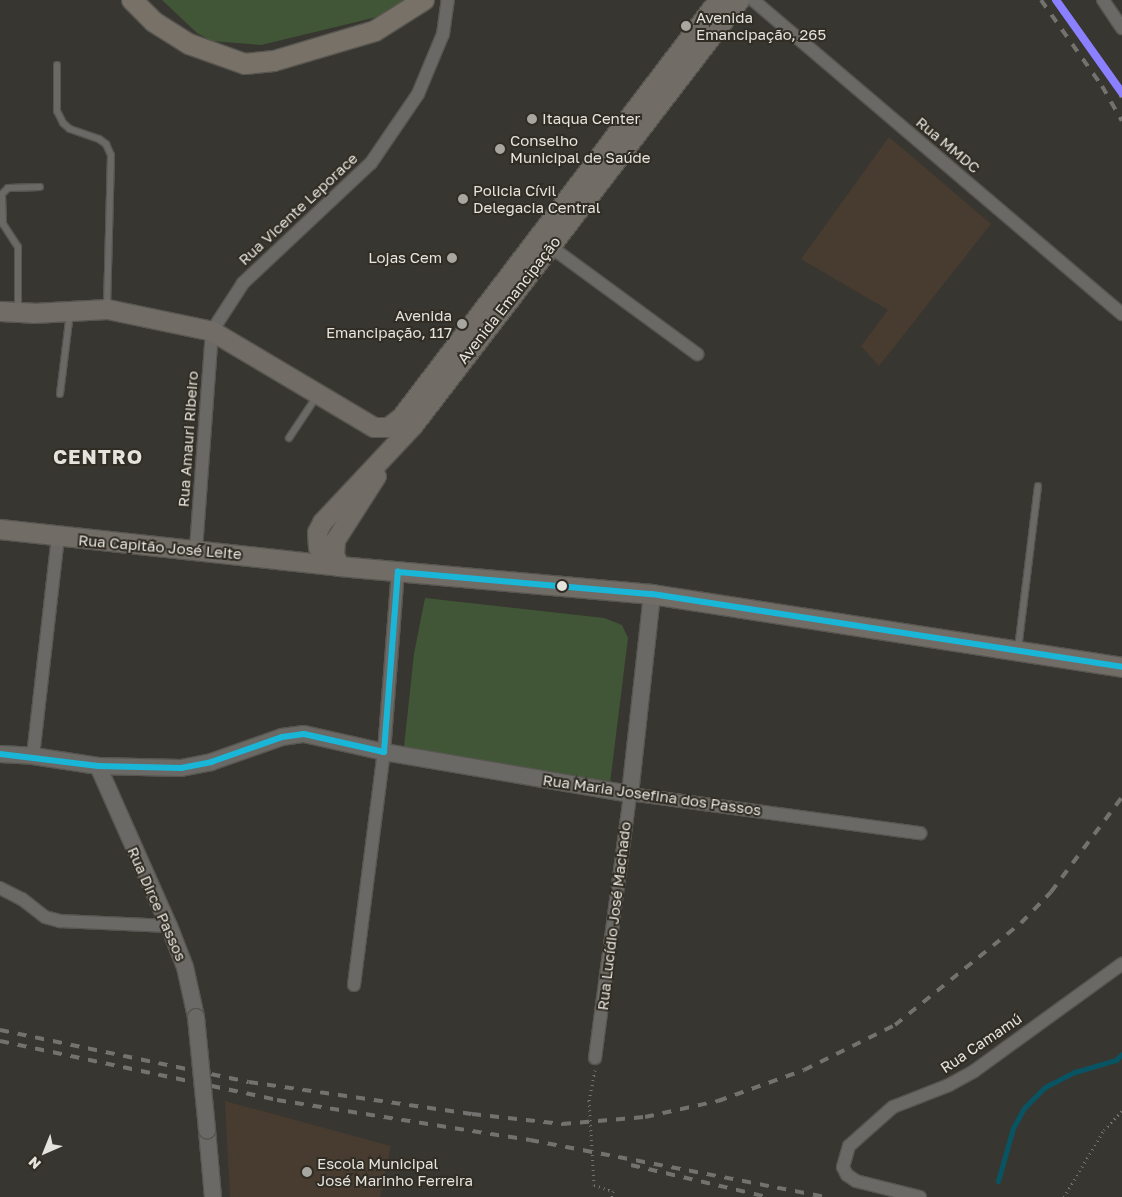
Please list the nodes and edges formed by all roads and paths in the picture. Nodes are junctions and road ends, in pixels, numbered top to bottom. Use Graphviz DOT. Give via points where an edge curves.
graph roads {
  1 [pos="116,0"];
  2 [pos="132,0"];
  3 [pos="150,0"];
  4 [pos="424,0"];
  5 [pos="448,0"];
  6 [pos="718,0"];
  7 [pos="739,0"];
  8 [pos="753,0"];
  9 [pos="1103,0"];
  10 [pos="154,22"];
  11 [pos="1122,28"];
  12 [pos="189,44"];
  13 [pos="58,66"];
  14 [pos="40,187"];
  15 [pos="543,241"];
  16 [pos="107,309"];
  17 [pos="70,311"];
  18 [pos="9,312"];
  19 [pos="1122,314"];
  20 [pos="212,331"];
  21 [pos="697,354"];
  22 [pos="319,392"];
  23 [pos="60,394"];
  24 [pos="374,427"];
  25 [pos="289,438"];
  26 [pos="394,448"];
  27 [pos="1038,486"];
  28 [pos="341,498"];
  29 [pos="0,529"];
  30 [pos="58,537"];
  31 [pos="318,547"];
  32 [pos="196,549"];
  33 [pos="289,560"];
  34 [pos="339,566"];
  35 [pos="398,572"];
  36 [pos="652,594"];
  37 [pos="1018,649"];
  38 [pos="1122,667"];
  39 [pos="384,752"];
  40 [pos="0,754"];
  41 [pos="33,756"];
  42 [pos="98,766"];
  43 [pos="630,794"];
  44 [pos="920,833"];
  45 [pos="0,888"];
  46 [pos="169,926"];
  47 [pos="1122,964"];
  48 [pos="354,985"];
  49 [pos="595,1058"];
  50 [pos="1122,1110"];
  51 [pos="212,1197"];
  52 [pos="612,1197"];
  53 [pos="920,1197"];
  54 [pos="1064,1197"];
  1 -- 10 [label="main road"];
  2 -- 10 [label="main road"];
  3 -- 12 [label="main road"];
  4 -- 12 [label="main road" via="374,31 274,60 244,64"];
  5 -- 20 [label="street, Rua Vicente Leporace" via="443,34 418,94 371,163 243,283"];
  6 -- 15 [label="main road, Avenida Emancipação"];
  7 -- 15 [label="main road, Avenida Emancipação"];
  8 -- 19 [label="street, Rua MMDC"];
  9 -- 11 [label="street"];
  10 -- 12 [label="main road"];
  13 -- 16 [label="lane" via="57,111 63,123 70,130 99,139 106,144 111,155"];
  14 -- 18 [label="lane" via="8,188 2,194 3,224 18,246"];
  15 -- 21 [label="street"];
  15 -- 24 [label="main road, Avenida Emancipação" via="401,417 388,427"];
  15 -- 26 [label="main road, Avenida Emancipação"];
  16 -- 17 [label="main road"];
  16 -- 20 [label="main road"];
  17 -- 18 [label="main road"];
  17 -- 23 [label="lane"];
  20 -- 22 [label="main road"];
  20 -- 32 [label="street, Rua Amauri Ribeiro"];
  22 -- 24 [label="main road"];
  22 -- 25 [label="lane"];
  24 -- 28 [label="main road" via="376,448"];
  26 -- 28 [label="main road, Avenida Emancipação"];
  26 -- 34 [label="main road" via="335,540 334,554"];
  27 -- 37 [label="lane"];
  28 -- 31 [label="main road, Avenida Emancipação" via="317,532"];
  29 -- 30 [label="main road, Rua Capitão José Leite"];
  30 -- 32 [label="main road, Rua Capitão José Leite"];
  30 -- 41 [label="street"];
  31 -- 33 [label="main road"];
  31 -- 34 [label="main road"];
  32 -- 33 [label="main road, Rua Capitão José Leite"];
  33 -- 34 [label="main road, Rua Capitão José Leite"];
  34 -- 35 [label="main road, Rua Capitão José Leite"];
  35 -- 36 [label="main road, Rua Capitão José Leite"];
  35 -- 39 [label="street"];
  36 -- 37 [label="main road, Rua Capitão José Leite"];
  36 -- 43 [label="street, Rua Lucídio José Machado"];
  37 -- 38 [label="main road, Rua Capitão José Leite"];
  39 -- 42 [label="street, Rua Maria Josefina dos Passos" via="304,734 282,736 211,762 182,768"];
  39 -- 43 [label="street, Rua Maria Josefina dos Passos"];
  39 -- 48 [label="street"];
  40 -- 41 [label="street, Rua Maria Josefina dos Passos"];
  41 -- 42 [label="street, Rua Maria Josefina dos Passos"];
  42 -- 46 [label="street, Rua Dirce Passos"];
  43 -- 44 [label="street, Rua Maria Josefina dos Passos"];
  43 -- 49 [label="street, Rua Lucídio José Machado"];
  45 -- 46 [label="street" via="22,899 45,917 60,921"];
  46 -- 51 [label="street, Rua Dirce Passos, bridge" via="185,967 196,1016"];
  47 -- 53 [label="street, Rua Camamú" via="974,1071 949,1085 892,1107 849,1146 843,1167 847,1175 856,1181"];
  49 -- 52 [label="path" via="595,1076 589,1100 594,1184 613,1191"];
  50 -- 54 [label="path" via="1104,1130"];
}
